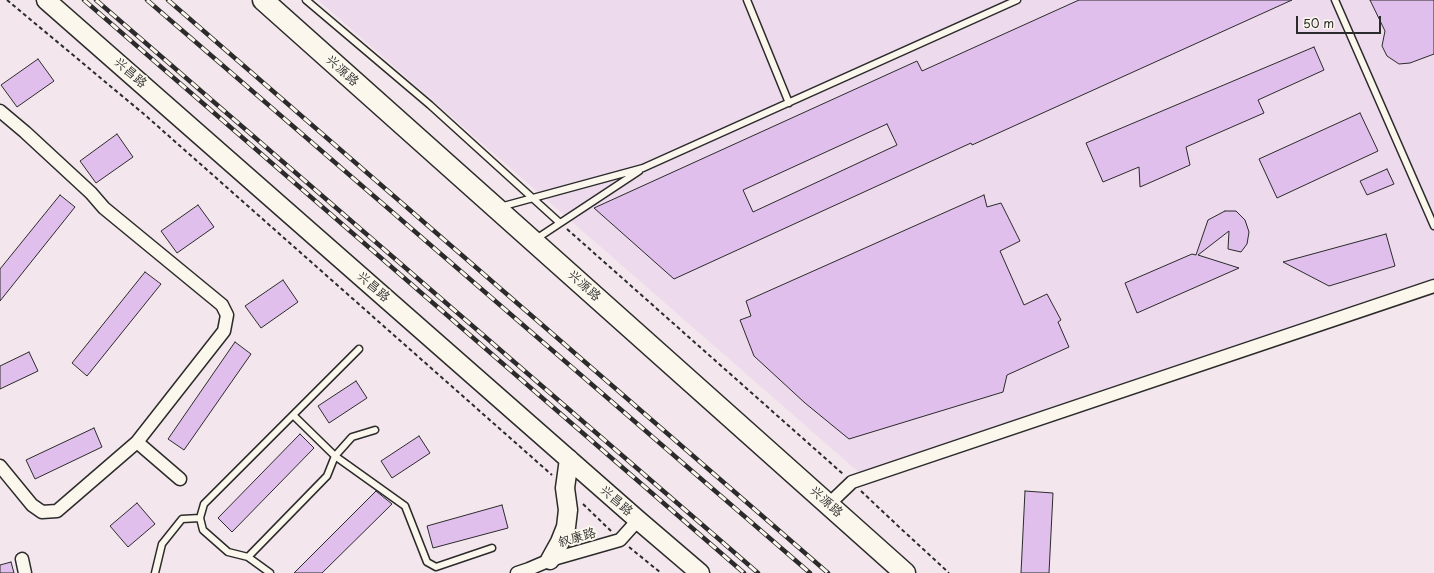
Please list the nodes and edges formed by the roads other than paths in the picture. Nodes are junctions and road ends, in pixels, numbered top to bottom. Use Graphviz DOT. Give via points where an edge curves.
graph roads {
  1 [pos="46,0"];
  2 [pos="263,0"];
  3 [pos="306,0"];
  4 [pos="747,0"];
  5 [pos="1017,0"];
  6 [pos="1335,0"];
  7 [pos="789,103"];
  8 [pos="0,111"];
  9 [pos="644,168"];
  10 [pos="532,198"];
  11 [pos="496,208"];
  12 [pos="560,223"];
  13 [pos="1434,226"];
  14 [pos="533,240"];
  15 [pos="1434,286"];
  16 [pos="359,349"];
  17 [pos="293,415"];
  18 [pos="375,430"];
  19 [pos="136,442"];
  20 [pos="335,456"];
  21 [pos="569,459"];
  22 [pos="0,466"];
  23 [pos="180,479"];
  24 [pos="829,504"];
  25 [pos="200,518"];
  26 [pos="638,520"];
  27 [pos="492,548"];
  28 [pos="248,557"];
  29 [pos="22,559"];
  30 [pos="550,560"];
  31 [pos="530,571"];
  32 [pos="25,573"];
  33 [pos="155,573"];
  34 [pos="270,573"];
  35 [pos="517,573"];
  36 [pos="700,573"];
  37 [pos="906,573"];
  1 -- 21 [label="main road, 兴昌路"];
  2 -- 11 [label="main road, 兴源路"];
  3 -- 10 [label="lane" via="430,104"];
  4 -- 7 [label="lane"];
  5 -- 7 [label="lane"];
  6 -- 13 [label="lane"];
  7 -- 9 [label="lane"];
  8 -- 19 [label="street" via="26,132 104,208 222,305 227,315 224,331"];
  9 -- 10 [label="lane"];
  9 -- 12 [label="lane"];
  10 -- 11 [label="lane"];
  10 -- 12 [label="lane"];
  11 -- 14 [label="main road, 兴源路"];
  12 -- 14 [label="lane"];
  14 -- 24 [label="main road, 兴源路"];
  15 -- 24 [label="street" via="852,482"];
  16 -- 17 [label="lane"];
  17 -- 20 [label="lane"];
  17 -- 25 [label="lane" via="204,504"];
  18 -- 20 [label="lane" via="352,437"];
  19 -- 22 [label="street" via="57,510 42,512 32,505"];
  19 -- 23 [label="street"];
  20 -- 27 [label="lane" via="405,506 427,562 436,567"];
  20 -- 28 [label="lane" via="327,476"];
  21 -- 26 [label="main road, 兴昌路"];
  21 -- 30 [label="main road" via="566,527"];
  24 -- 37 [label="main road, 兴源路"];
  25 -- 28 [label="lane" via="203,530 228,552"];
  25 -- 33 [label="lane" via="182,519 162,544"];
  26 -- 30 [label="street, 叙康路" via="620,540"];
  26 -- 36 [label="main road, 兴昌路"];
  28 -- 34 [label="lane"];
  29 -- 32 [label="street"];
  30 -- 31 [label="street, 叙康路"];
  31 -- 35 [label="street, 叙康路"];
}
